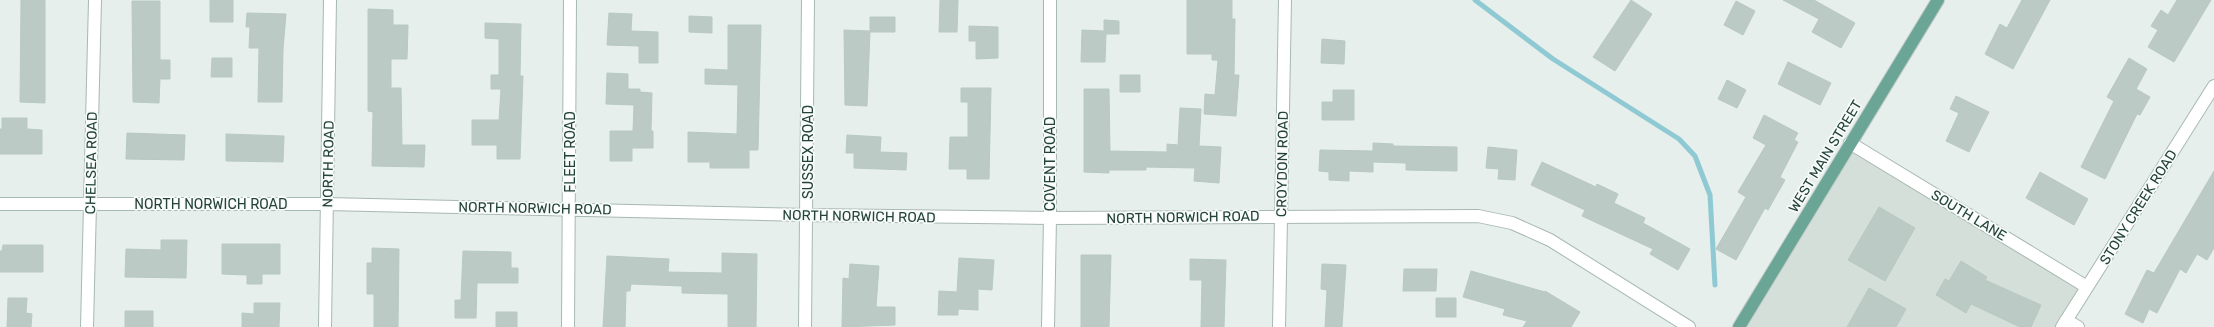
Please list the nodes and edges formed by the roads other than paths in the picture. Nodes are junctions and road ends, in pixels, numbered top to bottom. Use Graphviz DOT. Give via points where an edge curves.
graph roads {
  1 [pos="95,0"];
  2 [pos="330,0"];
  3 [pos="570,0"];
  4 [pos="808,0"];
  5 [pos="1050,0"];
  6 [pos="1284,0"];
  7 [pos="1938,0"];
  8 [pos="2214,86"];
  9 [pos="1850,143"];
  10 [pos="0,204"];
  11 [pos="89,204"];
  12 [pos="327,204"];
  13 [pos="570,209"];
  14 [pos="808,215"];
  15 [pos="1282,216"];
  16 [pos="1050,218"];
  17 [pos="2087,287"];
  18 [pos="2064,323"];
  19 [pos="87,327"];
  20 [pos="325,327"];
  21 [pos="568,327"];
  22 [pos="805,327"];
  23 [pos="1048,327"];
  24 [pos="1279,327"];
  25 [pos="1689,327"];
  26 [pos="1739,327"];
  27 [pos="2078,327"];
  1 -- 11 [label="street, CHELSEA ROAD"];
  2 -- 12 [label="street, NORTH ROAD"];
  3 -- 13 [label="street, FLEET ROAD"];
  4 -- 14 [label="street, SUSSEX ROAD"];
  5 -- 16 [label="street, COVENT ROAD"];
  6 -- 15 [label="street, CROYDON ROAD"];
  7 -- 9 [label="main road, WEST MAIN STREET"];
  8 -- 17 [label="street, STONY CREEK ROAD"];
  9 -- 17 [label="street, SOUTH LANE"];
  9 -- 26 [label="main road, WEST MAIN STREET"];
  10 -- 11 [label="street, NORTH NORWICH ROAD"];
  11 -- 12 [label="street, NORTH NORWICH ROAD"];
  11 -- 19 [label="street, CHELSEA ROAD"];
  12 -- 13 [label="street, NORTH NORWICH ROAD"];
  12 -- 20 [label="street, NORTH ROAD"];
  13 -- 14 [label="street, NORTH NORWICH ROAD"];
  13 -- 21 [label="street, FLEET ROAD"];
  14 -- 16 [label="street, NORTH NORWICH ROAD"];
  14 -- 22 [label="street, SUSSEX ROAD"];
  15 -- 16 [label="street, NORTH NORWICH ROAD"];
  15 -- 24 [label="street, CROYDON ROAD"];
  15 -- 25 [label="street, NORTH NORWICH ROAD" via="1478,216 1512,223 1550,240"];
  16 -- 23 [label="street, COVENT ROAD"];
  17 -- 18 [label="street, STONY CREEK ROAD"];
  18 -- 27 [label="street"];
}
